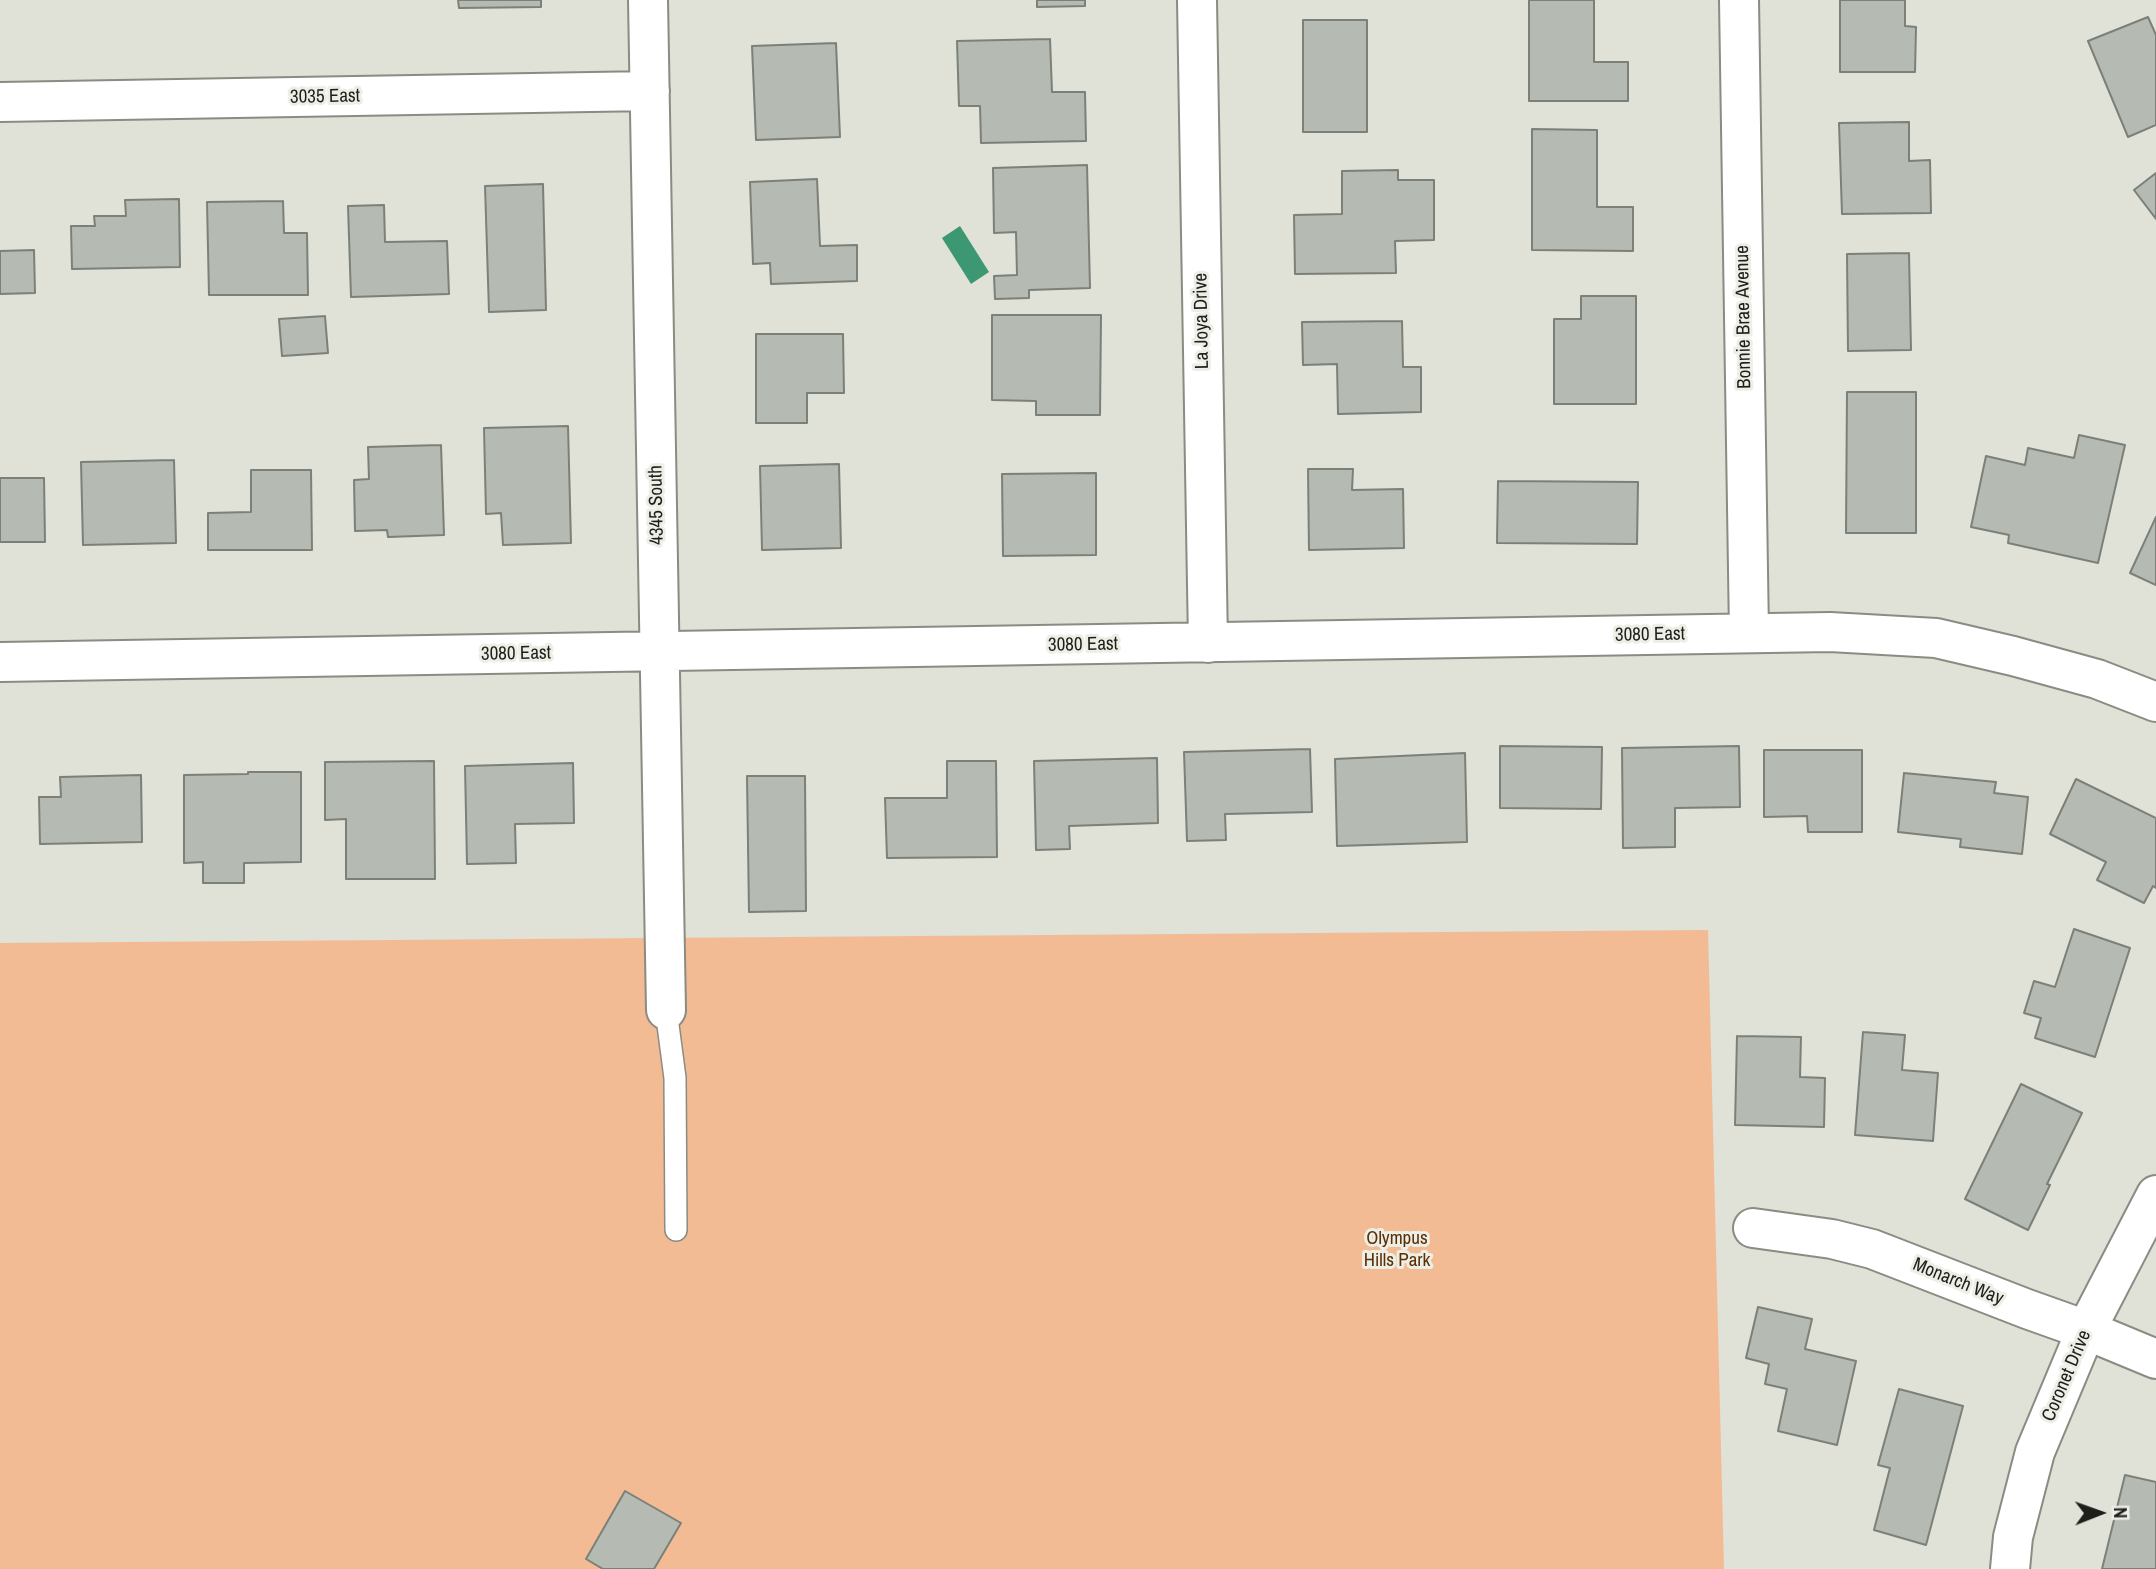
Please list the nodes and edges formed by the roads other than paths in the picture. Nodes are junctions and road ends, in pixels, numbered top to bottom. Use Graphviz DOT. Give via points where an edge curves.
graph roads {
  1 [pos="648,0"];
  2 [pos="1197,0"];
  3 [pos="1739,0"];
  4 [pos="650,91"];
  5 [pos="0,102"];
  6 [pos="1749,633"];
  7 [pos="1208,643"];
  8 [pos="659,652"];
  9 [pos="0,662"];
  10 [pos="2156,702"];
  11 [pos="666,1010"];
  12 [pos="2156,1195"];
  13 [pos="1753,1228"];
  14 [pos="677,1230"];
  15 [pos="2086,1330"];
  16 [pos="2156,1359"];
  17 [pos="2010,1569"];
  1 -- 4 [label="street, 4345 South"];
  2 -- 7 [label="street, La Joya Drive"];
  3 -- 6 [label="street, Bonnie Brae Avenue"];
  4 -- 5 [label="street, 3035 East"];
  4 -- 8 [label="street, 4345 South"];
  6 -- 7 [label="street, 3080 East"];
  6 -- 10 [label="street, 3080 East" via="1936,638 2097,679"];
  7 -- 8 [label="street, 3080 East"];
  8 -- 9 [label="street, 3080 East"];
  8 -- 11 [label="street, 4345 South"];
  11 -- 14 [label="lane" via="675,1078"];
  12 -- 15 [label="street, Coronet Drive"];
  13 -- 15 [label="street, Monarch Way" via="1872,1249"];
  15 -- 16 [label="street, Monarch Way"];
  15 -- 17 [label="street, Coronet Drive" via="2035,1452 2013,1537"];
}
